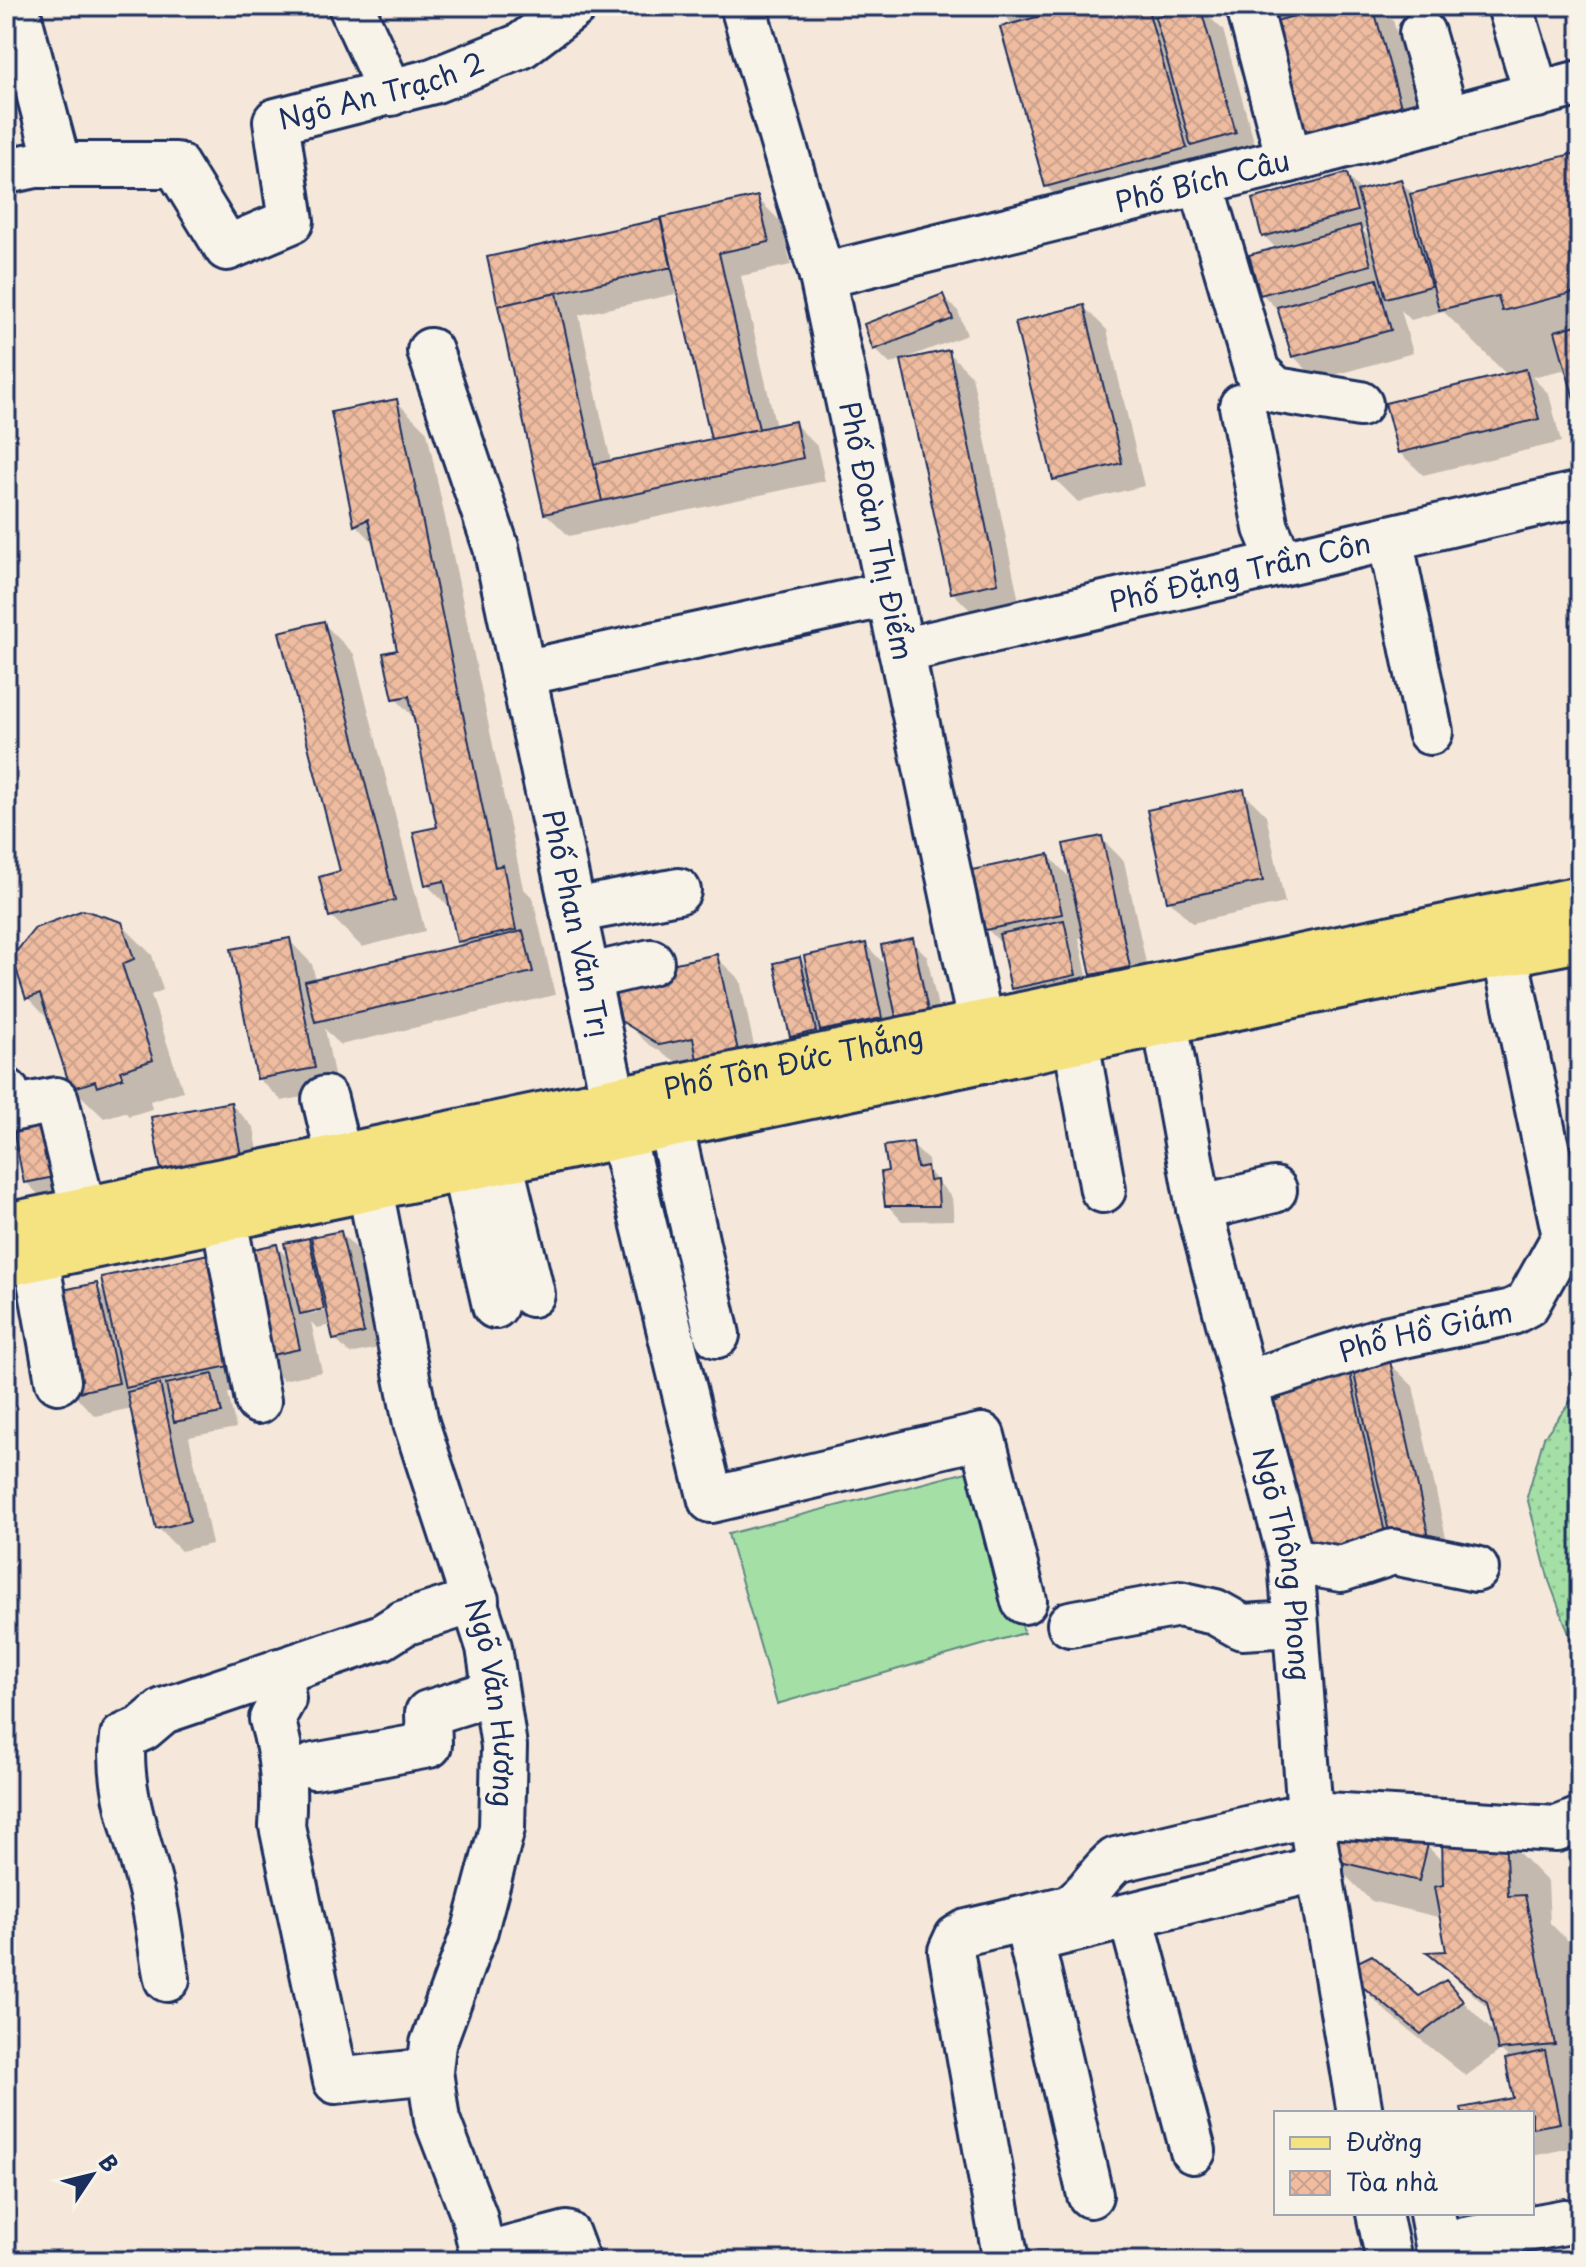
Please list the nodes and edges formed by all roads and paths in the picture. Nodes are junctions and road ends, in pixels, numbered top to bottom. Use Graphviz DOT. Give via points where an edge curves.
graph roads {
  1 [pos="16,6"];
  2 [pos="351,6"];
  3 [pos="574,6"];
  4 [pos="743,6"];
  5 [pos="1249,6"];
  6 [pos="1510,6"];
  7 [pos="1422,33"];
  8 [pos="1580,83"];
  9 [pos="391,93"];
  10 [pos="1537,95"];
  11 [pos="1447,119"];
  12 [pos="1289,160"];
  13 [pos="58,165"];
  14 [pos="6,171"];
  15 [pos="1201,182"];
  16 [pos="822,276"];
  17 [pos="430,351"];
  18 [pos="1360,404"];
  19 [pos="1242,406"];
  20 [pos="1580,494"];
  21 [pos="1390,538"];
  22 [pos="1281,563"];
  23 [pos="889,594"];
  24 [pos="901,651"];
  25 [pos="523,673"];
  26 [pos="1430,732"];
  27 [pos="678,891"];
  28 [pos="1580,899"];
  29 [pos="573,911"];
  30 [pos="1580,939"];
  31 [pos="1505,954"];
  32 [pos="1375,960"];
  33 [pos="651,962"];
  34 [pos="587,977"];
  35 [pos="1165,1022"];
  36 [pos="1076,1041"];
  37 [pos="983,1042"];
  38 [pos="6,1091"];
  39 [pos="325,1099"];
  40 [pos="617,1117"];
  41 [pos="671,1127"];
  42 [pos="339,1158"];
  43 [pos="482,1165"];
  44 [pos="370,1189"];
  45 [pos="1103,1190"];
  46 [pos="1274,1190"];
  47 [pos="1199,1208"];
  48 [pos="83,1210"];
  49 [pos="224,1218"];
  50 [pos="6,1226"];
  51 [pos="1573,1234"];
  52 [pos="21,1261"];
  53 [pos="514,1300"];
  54 [pos="717,1335"];
  55 [pos="58,1381"];
  56 [pos="1247,1383"];
  57 [pos="258,1401"];
  58 [pos="1291,1560"];
  59 [pos="1476,1569"];
  60 [pos="476,1600"];
  61 [pos="1024,1601"];
  62 [pos="1070,1624"];
  63 [pos="1295,1624"];
  64 [pos="279,1671"];
  65 [pos="495,1692"];
  66 [pos="314,1766"];
  67 [pos="1310,1814"];
  68 [pos="1580,1820"];
  69 [pos="1320,1868"];
  70 [pos="1131,1916"];
  71 [pos="167,1979"];
  72 [pos="430,2071"];
  73 [pos="1360,2111"];
  74 [pos="1193,2151"];
  75 [pos="1090,2195"];
  76 [pos="1379,2215"];
  77 [pos="1432,2215"];
  78 [pos="1565,2222"];
  79 [pos="484,2259"];
  80 [pos="1383,2260"];
  81 [pos="577,2261"];
  82 [pos="1006,2261"];
  1 -- 13 [label="street"];
  2 -- 9 [label="street"];
  3 -- 9 [label="street, Ngõ An Trạch 2" via="521,46"];
  4 -- 16 [label="street, Phố Đoàn Thị Điểm"];
  5 -- 12 [label="street"];
  6 -- 10 [label="street"];
  7 -- 11 [label="street"];
  8 -- 10 [label="street, Phố Bích Câu"];
  9 -- 13 [label="street, Ngõ An Trạch 2" via="276,121 291,221 227,248 176,165"];
  10 -- 11 [label="street, Phố Bích Câu"];
  11 -- 12 [label="street, Phố Bích Câu"];
  12 -- 15 [label="street, Phố Bích Câu"];
  13 -- 14 [label="street, Ngõ An Trạch 2"];
  15 -- 16 [label="street, Phố Bích Câu"];
  15 -- 18 [label="street" via="1257,372 1276,390"];
  16 -- 23 [label="street, Phố Đoàn Thị Điểm"];
  17 -- 25 [label="street, Phố Phan Văn Trị" via="496,547"];
  19 -- 22 [label="street" via="1266,528"];
  20 -- 21 [label="street, Phố Đặng Trần Côn"];
  21 -- 22 [label="street, Phố Đặng Trần Côn"];
  21 -- 26 [label="street"];
  22 -- 24 [label="street, Phố Đặng Trần Côn"];
  23 -- 24 [label="street, Phố Đoàn Thị Điểm"];
  23 -- 25 [label="street"];
  24 -- 37 [label="street, Phố Đoàn Thị Điểm"];
  25 -- 29 [label="street, Phố Phan Văn Trị"];
  27 -- 29 [label="street"];
  28 -- 32 [label="main road, Phố Tôn Đức Thắng"];
  29 -- 34 [label="street, Phố Phan Văn Trị"];
  30 -- 31 [label="main road, Phố Tôn Đức Thắng"];
  31 -- 32 [label="main road, Phố Tôn Đức Thắng"];
  31 -- 51 [label="street, Phố Hồ Giám"];
  32 -- 35 [label="main road, Phố Tôn Đức Thắng"];
  32 -- 37 [label="main road, Phố Tôn Đức Thắng"];
  33 -- 34 [label="street"];
  34 -- 40 [label="street, Phố Phan Văn Trị"];
  35 -- 36 [label="main road, Phố Tôn Đức Thắng"];
  35 -- 47 [label="street, Ngõ Thông Phong"];
  36 -- 37 [label="main road, Phố Tôn Đức Thắng"];
  36 -- 45 [label="street"];
  37 -- 40 [label="main road, Phố Tôn Đức Thắng"];
  37 -- 41 [label="main road, Phố Tôn Đức Thắng"];
  38 -- 48 [label="street" via="11,1109 56,1100"];
  39 -- 42 [label="street"];
  40 -- 41 [label="main road, Phố Tôn Đức Thắng"];
  40 -- 42 [label="main road, Phố Tôn Đức Thắng"];
  40 -- 43 [label="main road, Phố Tôn Đức Thắng"];
  40 -- 61 [label="street, Phố Phan Văn Trị" via="711,1500 982,1436"];
  41 -- 54 [label="street"];
  42 -- 48 [label="main road, Phố Tôn Đức Thắng"];
  43 -- 44 [label="main road, Phố Tôn Đức Thắng"];
  43 -- 53 [label="street"];
  44 -- 49 [label="main road, Phố Tôn Đức Thắng"];
  44 -- 60 [label="street, Ngõ Văn Hương" via="416,1423"];
  46 -- 47 [label="street"];
  47 -- 56 [label="street, Ngõ Thông Phong"];
  48 -- 50 [label="main road, Phố Tôn Đức Thắng"];
  49 -- 52 [label="main road, Phố Tôn Đức Thắng"];
  49 -- 57 [label="street"];
  51 -- 56 [label="street, Phố Hồ Giám" via="1527,1304 1512,1312 1385,1339"];
  52 -- 55 [label="street"];
  56 -- 58 [label="street, Ngõ Thông Phong"];
  58 -- 59 [label="street" via="1341,1569 1393,1552"];
  58 -- 63 [label="street, Ngõ Thông Phong"];
  60 -- 64 [label="street"];
  60 -- 65 [label="street, Ngõ Văn Hương"];
  62 -- 63 [label="street" via="1179,1604 1215,1612 1242,1627"];
  63 -- 67 [label="street, Ngõ Thông Phong"];
  64 -- 71 [label="street" via="163,1711 123,1737 128,1803 153,1896"];
  64 -- 72 [label="street" via="283,1699 272,1719 284,1776 282,1826 336,2081"];
  65 -- 66 [label="street" via="428,1713 429,1745"];
  65 -- 72 [label="street, Ngõ Văn Hương" via="504,1746 502,1828 475,1930 433,2044"];
  67 -- 68 [label="street" via="1557,1829"];
  67 -- 69 [label="street, Ngõ Thông Phong"];
  67 -- 82 [label="street" via="1116,1860 1081,1901 1068,1908 967,1932 953,1944"];
  69 -- 70 [label="street"];
  69 -- 73 [label="street, Ngõ Thông Phong"];
  70 -- 74 [label="street"];
  70 -- 75 [label="street" via="1031,1940"];
  72 -- 79 [label="street, Ngõ Văn Hương" via="437,2120 474,2216"];
  76 -- 80 [label="street"];
  77 -- 78 [label="street" via="1438,2245"];
  79 -- 81 [label="street" via="567,2234"];
}
